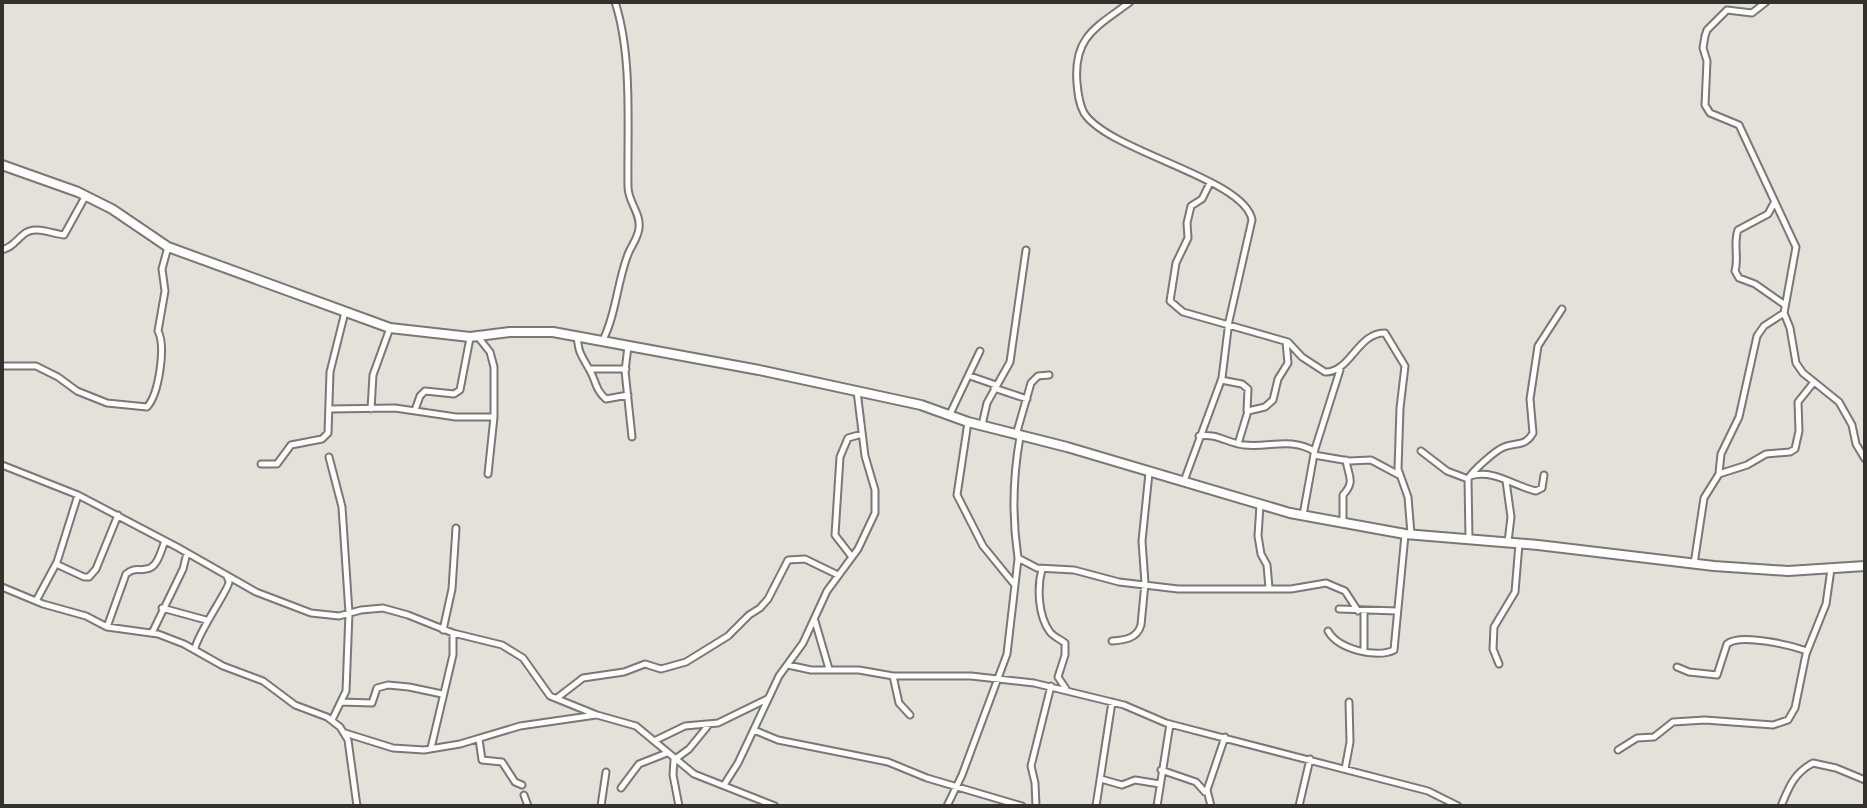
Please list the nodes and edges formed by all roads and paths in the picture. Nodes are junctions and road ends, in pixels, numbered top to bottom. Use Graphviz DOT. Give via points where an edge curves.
graph roads {
  1 [pos="615,2"];
  2 [pos="1130,2"];
  3 [pos="1766,2"];
  4 [pos="2,165"];
  5 [pos="1210,183"];
  6 [pos="86,196"];
  7 [pos="1774,203"];
  8 [pos="168,247"];
  9 [pos="2,250"];
  10 [pos="1026,250"];
  11 [pos="1785,305"];
  12 [pos="1562,309"];
  13 [pos="345,312"];
  14 [pos="1784,313"];
  15 [pos="1229,325"];
  16 [pos="390,328"];
  17 [pos="576,335"];
  18 [pos="474,337"];
  19 [pos="603,340"];
  20 [pos="1286,342"];
  21 [pos="628,345"];
  22 [pos="980,351"];
  23 [pos="2,366"];
  24 [pos="1341,367"];
  25 [pos="590,369"];
  26 [pos="626,369"];
  27 [pos="1049,375"];
  28 [pos="970,376"];
  29 [pos="1221,380"];
  30 [pos="1814,382"];
  31 [pos="995,386"];
  32 [pos="857,391"];
  33 [pos="628,395"];
  34 [pos="1027,399"];
  35 [pos="330,409"];
  36 [pos="371,409"];
  37 [pos="415,410"];
  38 [pos="1247,413"];
  39 [pos="949,415"];
  40 [pos="494,417"];
  41 [pos="968,422"];
  42 [pos="982,426"];
  43 [pos="862,434"];
  44 [pos="1018,436"];
  45 [pos="1199,436"];
  46 [pos="632,437"];
  47 [pos="1238,444"];
  48 [pos="1421,451"];
  49 [pos="1314,453"];
  50 [pos="329,457"];
  51 [pos="1865,459"];
  52 [pos="1346,460"];
  53 [pos="261,464"];
  54 [pos="2,465"];
  55 [pos="1149,473"];
  56 [pos="488,474"];
  57 [pos="1719,474"];
  58 [pos="1399,475"];
  59 [pos="1544,475"];
  60 [pos="1469,478"];
  61 [pos="1506,480"];
  62 [pos="1183,483"];
  63 [pos="78,495"];
  64 [pos="1260,505"];
  65 [pos="118,515"];
  66 [pos="1303,515"];
  67 [pos="1343,522"];
  68 [pos="456,528"];
  69 [pos="1408,534"];
  70 [pos="1469,538"];
  71 [pos="165,541"];
  72 [pos="1508,543"];
  73 [pos="1519,543"];
  74 [pos="187,553"];
  75 [pos="852,557"];
  76 [pos="1018,558"];
  77 [pos="56,564"];
  78 [pos="1694,564"];
  79 [pos="1865,566"];
  80 [pos="1042,569"];
  81 [pos="1831,569"];
  82 [pos="838,575"];
  83 [pos="227,576"];
  84 [pos="1145,583"];
  85 [pos="1015,585"];
  86 [pos="2,587"];
  87 [pos="1269,588"];
  88 [pos="36,601"];
  89 [pos="162,608"];
  90 [pos="1339,609"];
  91 [pos="1361,611"];
  92 [pos="1397,611"];
  93 [pos="349,613"];
  94 [pos="206,620"];
  95 [pos="815,620"];
  96 [pos="107,627"];
  97 [pos="443,630"];
  98 [pos="1328,631"];
  99 [pos="152,633"];
  100 [pos="453,633"];
  101 [pos="1112,641"];
  102 [pos="195,648"];
  103 [pos="1364,650"];
  104 [pos="1807,651"];
  105 [pos="1499,664"];
  106 [pos="788,665"];
  107 [pos="1677,667"];
  108 [pos="829,669"];
  109 [pos="893,676"];
  110 [pos="998,678"];
  111 [pos="1051,686"];
  112 [pos="1067,690"];
  113 [pos="442,694"];
  114 [pos="557,698"];
  115 [pos="769,698"];
  116 [pos="341,702"];
  117 [pos="1112,702"];
  118 [pos="1349,702"];
  119 [pos="597,715"];
  120 [pos="910,715"];
  121 [pos="332,720"];
  122 [pos="1170,724"];
  123 [pos="707,726"];
  124 [pos="754,730"];
  125 [pos="345,733"];
  126 [pos="1225,737"];
  127 [pos="479,739"];
  128 [pos="654,741"];
  129 [pos="434,748"];
  130 [pos="1618,750"];
  131 [pos="667,753"];
  132 [pos="1310,759"];
  133 [pos="674,760"];
  134 [pos="1345,769"];
  135 [pos="1161,770"];
  136 [pos="606,772"];
  137 [pos="1101,779"];
  138 [pos="1865,780"];
  139 [pos="1160,784"];
  140 [pos="522,785"];
  141 [pos="724,785"];
  142 [pos="957,786"];
  143 [pos="621,788"];
  144 [pos="1206,792"];
  145 [pos="524,795"];
  146 [pos="1442,796"];
  147 [pos="357,806"];
  148 [pos="528,806"];
  149 [pos="601,806"];
  150 [pos="679,806"];
  151 [pos="775,806"];
  152 [pos="947,806"];
  153 [pos="1022,806"];
  154 [pos="1036,806"];
  155 [pos="1096,806"];
  156 [pos="1157,806"];
  157 [pos="1211,806"];
  158 [pos="1299,806"];
  159 [pos="1439,806"];
  160 [pos="1458,806"];
  161 [pos="1781,806"];
  1 -- 19 [label="street" via="628,113 628,191 639,227"];
  2 -- 5 [label="street" via="1088,34 1079,50 1078,99 1083,111 1117,139"];
  3 -- 7 [label="street" via="1752,13 1727,10 1707,30 1705,105 1710,113 1739,125"];
  4 -- 6 [label="street"];
  5 -- 15 [label="street" via="1247,209 1252,220"];
  5 -- 15 [label="street" via="1202,199 1191,206 1188,238 1169,296 1183,312"];
  6 -- 8 [label="street"];
  6 -- 9 [label="street" via="64,235 29,231"];
  7 -- 11 [label="street" via="1796,247"];
  7 -- 11 [label="street" via="1768,214 1738,230 1735,274"];
  8 -- 13 [label="street"];
  8 -- 23 [label="street" via="158,331 162,348 155,394 147,407 107,403 36,366"];
  10 -- 31 [label="street" via="1010,362"];
  11 -- 14 [label="street"];
  12 -- 60 [label="street" via="1538,346 1530,439 1499,450"];
  13 -- 16 [label="street"];
  13 -- 35 [label="street" via="330,372"];
  14 -- 30 [label="street" via="1796,363"];
  14 -- 57 [label="street" via="1757,336 1739,417 1721,454"];
  15 -- 20 [label="street"];
  15 -- 29 [label="street"];
  16 -- 18 [label="street"];
  16 -- 36 [label="street" via="373,375"];
  17 -- 18 [label="street" via="530,331"];
  17 -- 19 [label="street"];
  17 -- 25 [label="street" via="579,354"];
  18 -- 37 [label="street" via="460,390 425,391"];
  18 -- 40 [label="street" via="493,357"];
  19 -- 21 [label="street"];
  20 -- 24 [label="street" via="1320,370 1331,373"];
  20 -- 38 [label="street" via="1288,363 1272,402"];
  21 -- 26 [label="street"];
  21 -- 32 [label="street"];
  22 -- 28 [label="street"];
  24 -- 49 [label="street"];
  24 -- 58 [label="street" via="1355,350 1383,332 1403,360"];
  25 -- 26 [label="street"];
  25 -- 33 [label="street" via="604,398"];
  26 -- 33 [label="street"];
  27 -- 34 [label="street" via="1033,379"];
  28 -- 31 [label="street"];
  28 -- 39 [label="street"];
  29 -- 38 [label="street" via="1248,389"];
  29 -- 45 [label="street"];
  30 -- 51 [label="street" via="1848,416"];
  30 -- 57 [label="street" via="1798,402 1795,449 1766,454"];
  31 -- 34 [label="street"];
  31 -- 42 [label="street"];
  32 -- 39 [label="street"];
  32 -- 43 [label="street"];
  33 -- 46 [label="street"];
  34 -- 44 [label="street"];
  35 -- 36 [label="street"];
  35 -- 53 [label="street" via="325,438 296,442 277,464"];
  36 -- 37 [label="street"];
  37 -- 40 [label="street"];
  38 -- 47 [label="street"];
  39 -- 41 [label="street"];
  40 -- 56 [label="street"];
  41 -- 42 [label="street"];
  41 -- 85 [label="street" via="957,495 983,546"];
  42 -- 44 [label="street"];
  43 -- 75 [label="street" via="876,502 869,532"];
  43 -- 75 [label="street" via="846,441 840,457 835,535"];
  44 -- 55 [label="street"];
  44 -- 76 [label="street"];
  45 -- 47 [label="street"];
  45 -- 62 [label="street"];
  47 -- 49 [label="street" via="1292,442"];
  48 -- 60 [label="street" via="1447,471"];
  49 -- 52 [label="street"];
  49 -- 66 [label="street"];
  50 -- 93 [label="street" via="342,507"];
  52 -- 58 [label="street" via="1371,460"];
  52 -- 67 [label="street" via="1352,478 1343,495"];
  54 -- 63 [label="street"];
  55 -- 62 [label="street"];
  55 -- 84 [label="street" via="1142,541"];
  57 -- 78 [label="street" via="1704,498"];
  58 -- 69 [label="street" via="1408,497"];
  59 -- 61 [label="street" via="1539,491"];
  60 -- 61 [label="street" via="1484,473"];
  60 -- 70 [label="street"];
  61 -- 72 [label="street"];
  62 -- 64 [label="street"];
  63 -- 65 [label="street"];
  63 -- 77 [label="street"];
  64 -- 66 [label="street"];
  64 -- 87 [label="street" via="1258,536"];
  65 -- 71 [label="street"];
  65 -- 77 [label="street" via="89,577"];
  66 -- 67 [label="street"];
  67 -- 69 [label="street"];
  68 -- 97 [label="street"];
  69 -- 70 [label="street"];
  69 -- 92 [label="street"];
  70 -- 72 [label="street"];
  71 -- 74 [label="street"];
  71 -- 96 [label="street" via="153,567 126,574"];
  72 -- 73 [label="street"];
  73 -- 78 [label="street"];
  73 -- 105 [label="street" via="1515,592 1494,627"];
  74 -- 83 [label="street"];
  74 -- 89 [label="street"];
  75 -- 82 [label="street"];
  76 -- 80 [label="street"];
  76 -- 85 [label="street"];
  77 -- 88 [label="street"];
  78 -- 81 [label="street"];
  79 -- 81 [label="street"];
  80 -- 84 [label="street"];
  80 -- 112 [label="street" via="1042,617 1052,635 1065,643 1058,677"];
  81 -- 104 [label="street" via="1826,604"];
  82 -- 95 [label="street"];
  82 -- 114 [label="street" via="805,559 788,560 760,608 686,662 661,669 645,664 583,678"];
  83 -- 93 [label="street" via="311,613"];
  83 -- 94 [label="street" via="227,589"];
  84 -- 87 [label="street" via="1178,589"];
  84 -- 101 [label="street" via="1139,631"];
  85 -- 110 [label="street" via="1010,639"];
  86 -- 88 [label="street"];
  87 -- 91 [label="street" via="1335,585"];
  88 -- 96 [label="street"];
  89 -- 94 [label="street"];
  89 -- 99 [label="street"];
  90 -- 91 [label="street"];
  91 -- 92 [label="street"];
  91 -- 103 [label="street"];
  92 -- 103 [label="street" via="1394,650"];
  93 -- 97 [label="street" via="383,608"];
  93 -- 116 [label="street"];
  94 -- 102 [label="street"];
  95 -- 106 [label="street"];
  95 -- 108 [label="street"];
  96 -- 99 [label="street"];
  97 -- 100 [label="street"];
  98 -- 103 [label="street" via="1342,645"];
  99 -- 102 [label="street"];
  100 -- 113 [label="street"];
  100 -- 114 [label="street" via="515,653"];
  102 -- 121 [label="street"];
  104 -- 107 [label="street" via="1736,639 1727,644 1717,675"];
  104 -- 130 [label="street" via="1788,720 1773,725 1682,720"];
  106 -- 108 [label="street"];
  106 -- 115 [label="street"];
  108 -- 109 [label="street"];
  109 -- 110 [label="street"];
  109 -- 120 [label="street" via="899,703"];
  110 -- 111 [label="street"];
  110 -- 142 [label="street"];
  111 -- 112 [label="street"];
  111 -- 154 [label="street" via="1031,766"];
  112 -- 117 [label="street"];
  113 -- 116 [label="street" via="388,685 377,688 372,703"];
  113 -- 129 [label="street"];
  114 -- 119 [label="street"];
  115 -- 123 [label="street"];
  115 -- 124 [label="street"];
  116 -- 121 [label="street"];
  117 -- 122 [label="street"];
  117 -- 137 [label="street"];
  118 -- 134 [label="street"];
  119 -- 127 [label="street" via="520,726"];
  119 -- 128 [label="street" via="636,726"];
  121 -- 125 [label="street"];
  122 -- 126 [label="street"];
  122 -- 135 [label="street"];
  123 -- 128 [label="street" via="685,726"];
  123 -- 133 [label="street"];
  124 -- 141 [label="street"];
  124 -- 142 [label="street" via="778,740 888,762"];
  125 -- 129 [label="street" via="393,748"];
  125 -- 147 [label="street"];
  126 -- 132 [label="street"];
  126 -- 144 [label="street"];
  127 -- 129 [label="street"];
  127 -- 140 [label="street" via="481,759 502,762"];
  128 -- 131 [label="street"];
  131 -- 133 [label="street"];
  131 -- 143 [label="street" via="637,766"];
  132 -- 134 [label="street"];
  132 -- 158 [label="street"];
  133 -- 141 [label="street"];
  133 -- 150 [label="street"];
  134 -- 146 [label="street"];
  135 -- 139 [label="street"];
  135 -- 144 [label="street" via="1196,782"];
  136 -- 149 [label="street"];
  137 -- 139 [label="street" via="1122,785 1132,780"];
  137 -- 155 [label="street"];
  138 -- 161 [label="street" via="1813,763 1790,782"];
  139 -- 156 [label="street"];
  141 -- 151 [label="street"];
  142 -- 152 [label="street"];
  142 -- 153 [label="street"];
  144 -- 157 [label="street"];
  145 -- 148 [label="street"];
  146 -- 159 [label="street"];
  146 -- 160 [label="street"];
}
